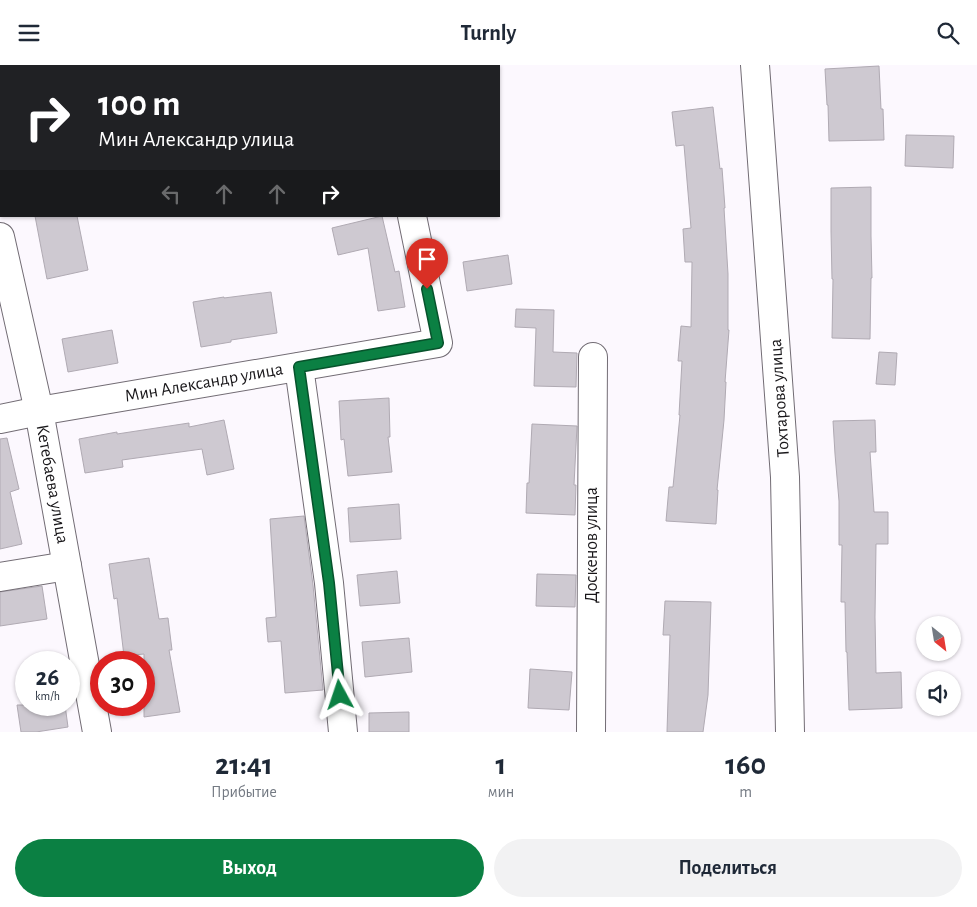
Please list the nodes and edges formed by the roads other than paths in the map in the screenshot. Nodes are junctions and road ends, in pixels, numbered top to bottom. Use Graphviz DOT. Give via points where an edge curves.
graph roads {
  1 [pos="755,65"];
  2 [pos="412,217"];
  3 [pos="0,237"];
  4 [pos="593,357"];
  5 [pos="299,367"];
  6 [pos="38,411"];
  7 [pos="0,419"];
  8 [pos="66,566"];
  9 [pos="0,577"];
  10 [pos="97,732"];
  11 [pos="343,732"];
  12 [pos="591,732"];
  13 [pos="790,732"];
  1 -- 13 [label="street, Тохтарова улица" via="786,477"];
  2 -- 5 [label="street, Мин Александр улица" via="438,343"];
  3 -- 6 [label="street, Кетебаева улица"];
  4 -- 12 [label="street, Доскенов улица"];
  5 -- 6 [label="street, Мин Александр улица"];
  5 -- 11 [label="street" via="329,583"];
  6 -- 7 [label="street, Мин Александр улица"];
  6 -- 8 [label="street, Кетебаева улица"];
  8 -- 9 [label="street"];
  8 -- 10 [label="street, Кетебаева улица"];
}
